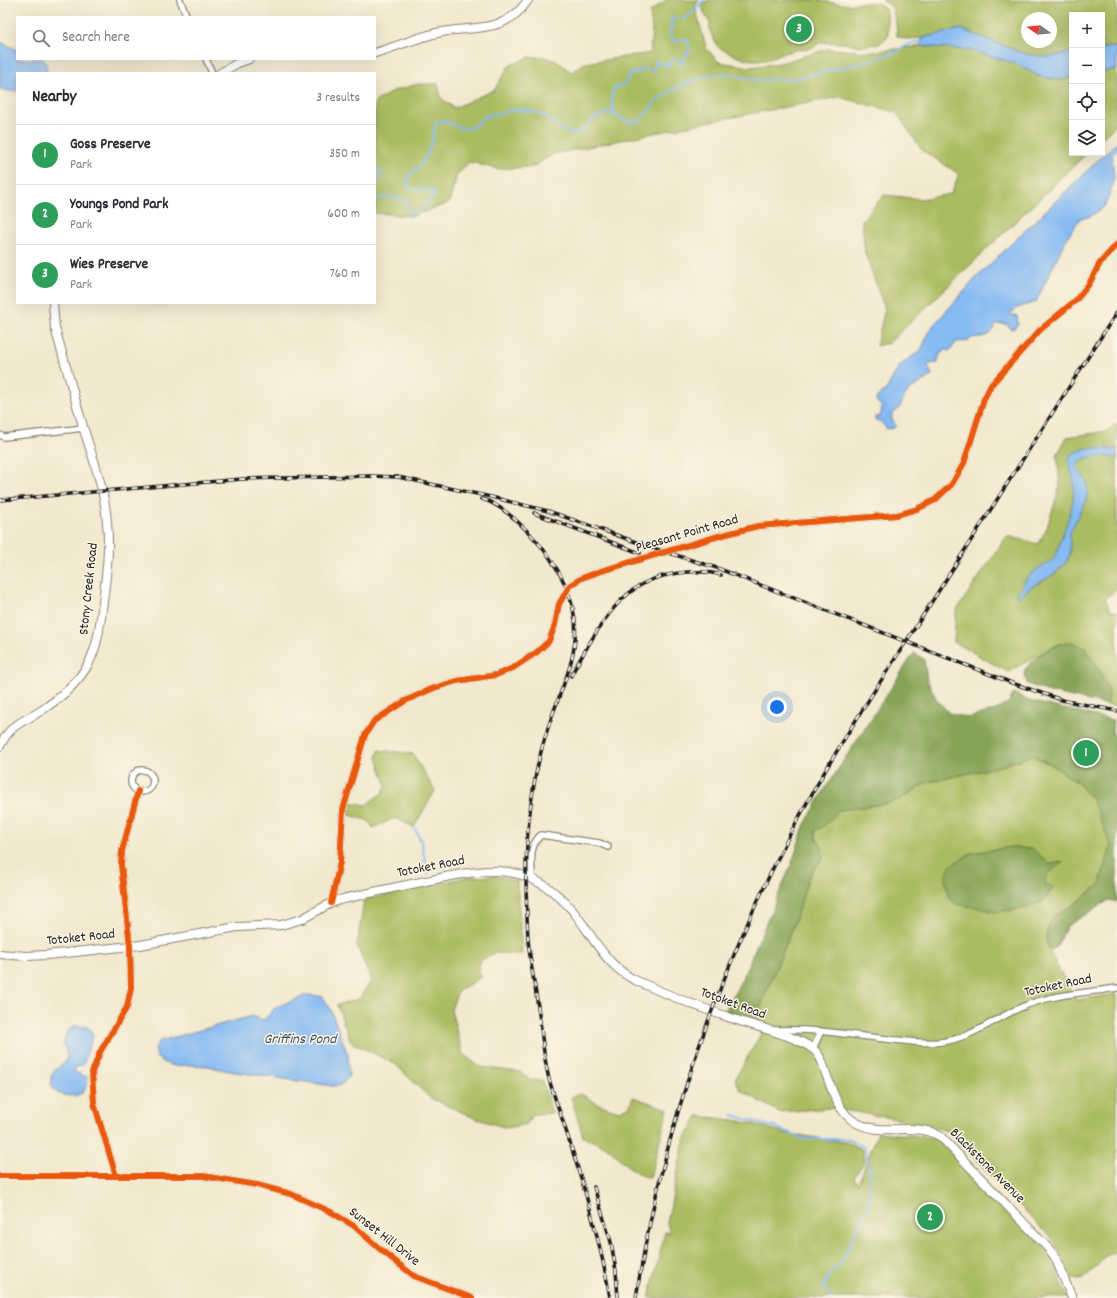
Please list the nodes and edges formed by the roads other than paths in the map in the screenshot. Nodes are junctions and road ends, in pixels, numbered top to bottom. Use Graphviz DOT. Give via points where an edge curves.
graph roads {
  1 [pos="180,0"];
  2 [pos="528,0"];
  3 [pos="187,16"];
  4 [pos="376,53"];
  5 [pos="206,60"];
  6 [pos="246,60"];
  7 [pos="212,72"];
  8 [pos="222,72"];
  9 [pos="1117,244"];
  10 [pos="53,304"];
  11 [pos="84,428"];
  12 [pos="0,435"];
  13 [pos="3,734"];
  14 [pos="0,746"];
  15 [pos="138,791"];
  16 [pos="608,847"];
  17 [pos="532,878"];
  18 [pos="331,902"];
  19 [pos="130,946"];
  20 [pos="0,954"];
  21 [pos="1117,988"];
  22 [pos="768,1030"];
  23 [pos="821,1031"];
  24 [pos="813,1049"];
  25 [pos="0,1176"];
  26 [pos="116,1176"];
  27 [pos="472,1298"];
  28 [pos="1072,1298"];
  1 -- 3 [label="street"];
  2 -- 4 [label="main road" via="517,14 500,24 437,33"];
  5 -- 7 [label="street"];
  6 -- 8 [label="main road"];
  9 -- 18 [label="street, Pleasant Point Road" via="1100,263 1089,284 1076,300 1040,330 991,385 984,399 964,463 952,484 935,500 897,515 758,526 582,578 567,589 559,604 549,641 537,652 513,668 496,675 434,688 406,701 374,721 365,735 343,810 340,862"];
  10 -- 11 [label="main road, Stony Creek Road" via="55,328"];
  11 -- 12 [label="street" via="4,437"];
  11 -- 13 [label="main road, Stony Creek Road" via="103,492 108,524 107,573 96,646 81,675 61,697"];
  13 -- 14 [label="main road, Stony Creek Road"];
  15 -- 15 [label="street" via="147,791 153,785 153,776 147,770 138,770 132,776 132,785"];
  15 -- 19 [label="street" via="122,851"];
  16 -- 17 [label="street" via="599,843 541,835 536,839 530,854"];
  17 -- 18 [label="main road, Totoket Road" via="508,871 479,871"];
  17 -- 22 [label="main road, Totoket Road" via="565,902 604,955 626,975 641,983"];
  18 -- 19 [label="main road, Totoket Road" via="302,919 289,923 237,927"];
  19 -- 20 [label="main road, Totoket Road" via="26,956"];
  19 -- 26 [label="street" via="132,982 127,1007 100,1052 92,1072 94,1103"];
  21 -- 23 [label="street, Totoket Road" via="1033,1002 961,1038 939,1042"];
  22 -- 23 [label="street, Totoket Road"];
  22 -- 24 [label="main road"];
  23 -- 24 [label="street"];
  24 -- 28 [label="main road, Blackstone Avenue" via="821,1059 834,1097 854,1122 878,1129 927,1131 936,1134 948,1144 1049,1249"];
  25 -- 26 [label="street, Sunset Hill Drive"];
  26 -- 27 [label="street, Sunset Hill Drive" via="204,1176 291,1194 331,1212 354,1226 414,1276"];
}
